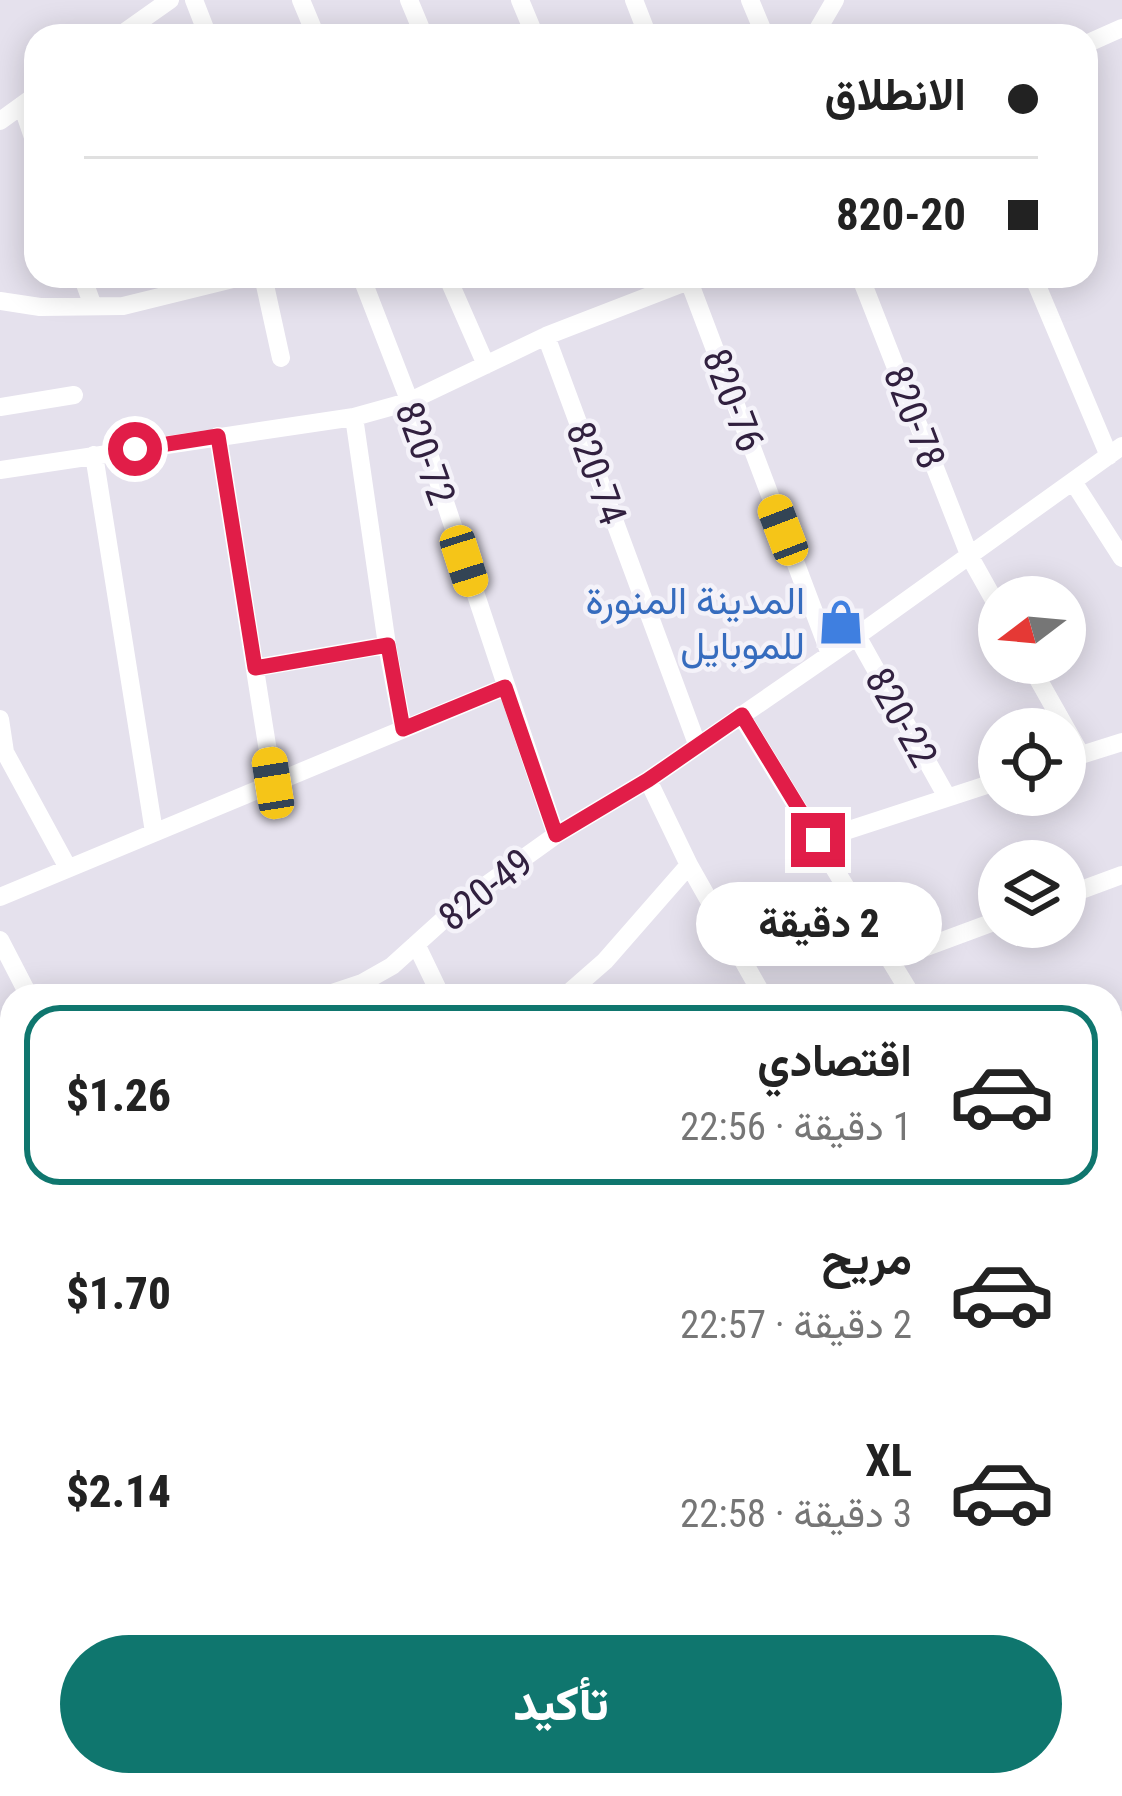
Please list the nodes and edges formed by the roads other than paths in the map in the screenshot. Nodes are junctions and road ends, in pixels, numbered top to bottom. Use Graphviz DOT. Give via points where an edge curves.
graph roads {
  1 [pos="170,0"];
  2 [pos="136,24"];
  3 [pos="1118,30"];
  4 [pos="1122,54"];
  5 [pos="86,288"];
  6 [pos="179,288"];
  7 [pos="266,288"];
  8 [pos="366,288"];
  9 [pos="452,288"];
  10 [pos="671,288"];
  11 [pos="698,288"];
  12 [pos="865,288"];
  13 [pos="1039,288"];
  14 [pos="0,301"];
  15 [pos="93,306"];
  16 [pos="546,336"];
  17 [pos="281,358"];
  18 [pos="486,365"];
  19 [pos="74,395"];
  20 [pos="408,402"];
  21 [pos="0,407"];
  22 [pos="354,417"];
  23 [pos="218,436"];
  24 [pos="1115,451"];
  25 [pos="94,455"];
  26 [pos="0,470"];
  27 [pos="1074,483"];
  28 [pos="970,557"];
  29 [pos="1122,558"];
  30 [pos="981,576"];
  31 [pos="857,636"];
  32 [pos="388,645"];
  33 [pos="830,654"];
  34 [pos="255,668"];
  35 [pos="505,687"];
  36 [pos="742,715"];
  37 [pos="0,719"];
  38 [pos="403,729"];
  39 [pos="1122,742"];
  40 [pos="697,745"];
  41 [pos="3,748"];
  42 [pos="1086,753"];
  43 [pos="648,780"];
  44 [pos="273,783"];
  45 [pos="978,787"];
  46 [pos="947,797"];
  47 [pos="154,832"];
  48 [pos="556,835"];
  49 [pos="818,840"];
  50 [pos="689,865"];
  51 [pos="68,868"];
  52 [pos="1122,875"];
  53 [pos="1086,888"];
  54 [pos="0,897"];
  55 [pos="978,928"];
  56 [pos="0,940"];
  57 [pos="416,944"];
  58 [pos="891,960"];
  59 [pos="23,984"];
  60 [pos="354,984"];
  61 [pos="435,984"];
  62 [pos="579,984"];
  63 [pos="755,984"];
  64 [pos="905,984"];
  1 -- 2 [label="street"];
  3 -- 4 [label="street"];
  5 -- 15 [label="street"];
  6 -- 15 [label="street" via="123,306"];
  7 -- 17 [label="street"];
  8 -- 20 [label="street, 820-72"];
  9 -- 18 [label="street"];
  10 -- 16 [label="street"];
  11 -- 33 [label="street, 820-76"];
  12 -- 28 [label="street, 820-78"];
  13 -- 24 [label="street"];
  14 -- 15 [label="street"];
  16 -- 18 [label="street"];
  16 -- 40 [label="street, 820-74"];
  18 -- 20 [label="street"];
  19 -- 21 [label="street"];
  20 -- 22 [label="street"];
  20 -- 35 [label="street, 820-72"];
  22 -- 23 [label="street"];
  22 -- 32 [label="street"];
  23 -- 25 [label="street"];
  23 -- 34 [label="street"];
  24 -- 27 [label="street, 820-49"];
  25 -- 26 [label="street"];
  25 -- 47 [label="street"];
  27 -- 28 [label="street, 820-49"];
  27 -- 29 [label="street"];
  28 -- 30 [label="street, 820-78"];
  28 -- 31 [label="street, 820-49"];
  31 -- 33 [label="street, 820-49"];
  31 -- 46 [label="street, 820-22"];
  32 -- 34 [label="street"];
  32 -- 38 [label="street"];
  33 -- 36 [label="street, 820-49"];
  34 -- 44 [label="street"];
  35 -- 38 [label="street"];
  35 -- 48 [label="street, 820-72"];
  36 -- 40 [label="street, 820-49"];
  36 -- 49 [label="street"];
  37 -- 41 [label="street"];
  38 -- 44 [label="street"];
  39 -- 42 [label="street"];
  40 -- 43 [label="street, 820-49"];
  41 -- 51 [label="street"];
  43 -- 48 [label="street, 820-49"];
  43 -- 50 [label="street"];
  44 -- 47 [label="street"];
  45 -- 46 [label="street"];
  46 -- 49 [label="street"];
  47 -- 51 [label="street"];
  48 -- 57 [label="street, 820-49"];
  49 -- 58 [label="street"];
  50 -- 62 [label="street"];
  50 -- 63 [label="street"];
  51 -- 54 [label="street"];
  52 -- 53 [label="street"];
  55 -- 58 [label="street"];
  56 -- 59 [label="street"];
  57 -- 60 [label="street, 820-49"];
  57 -- 61 [label="street"];
  58 -- 64 [label="street"];
}
